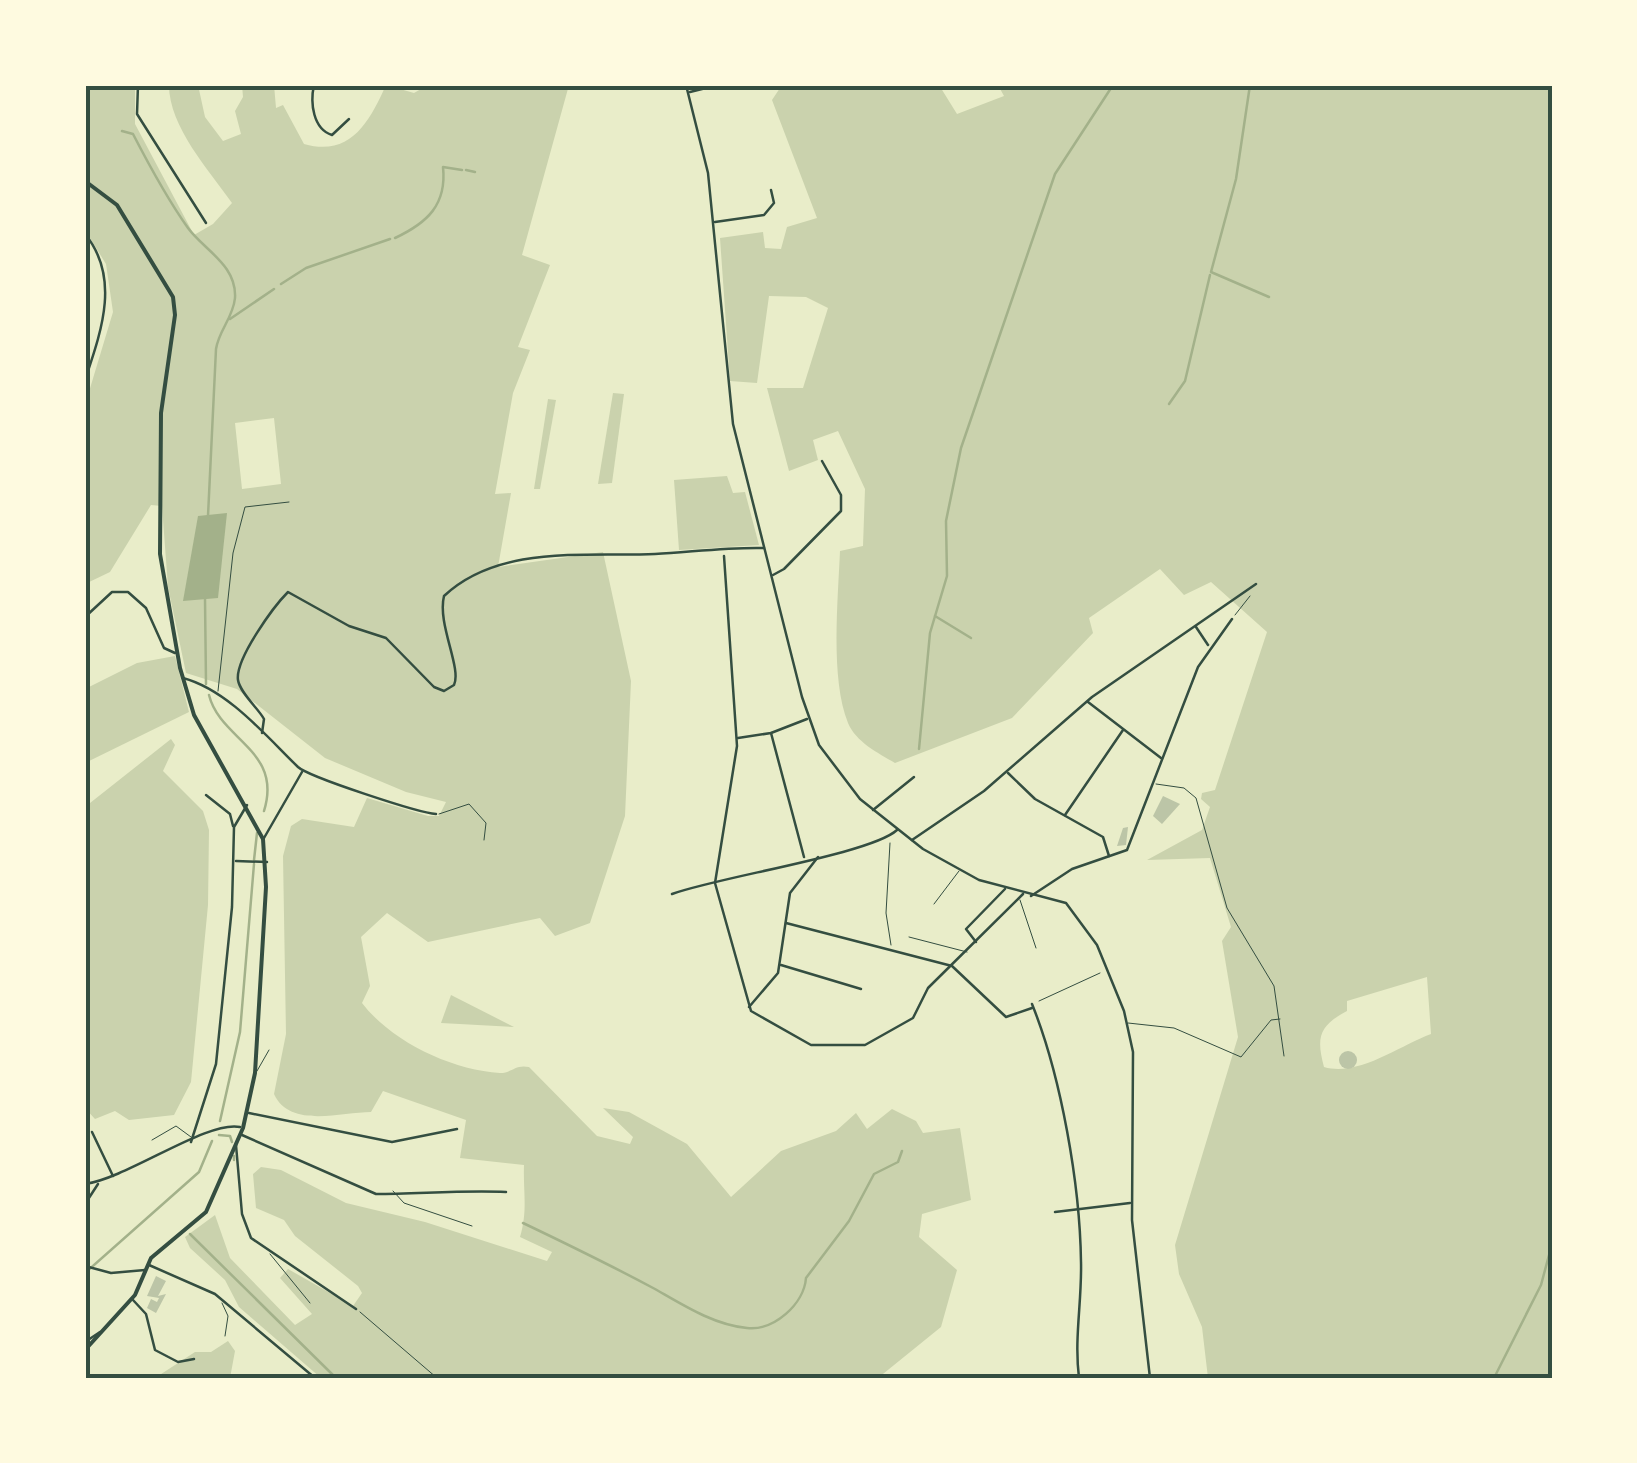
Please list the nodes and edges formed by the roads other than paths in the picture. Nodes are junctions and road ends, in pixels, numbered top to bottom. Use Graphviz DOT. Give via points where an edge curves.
graph roads {
  1 [pos="138,85"];
  2 [pos="314,85"];
  3 [pos="718,85"];
  4 [pos="688,87"];
  5 [pos="349,119"];
  6 [pos="85,181"];
  7 [pos="771,190"];
  8 [pos="713,222"];
  9 [pos="206,223"];
  10 [pos="85,234"];
  11 [pos="85,380"];
  12 [pos="822,461"];
  13 [pos="289,502"];
  14 [pos="764,548"];
  15 [pos="724,556"];
  16 [pos="771,575"];
  17 [pos="1256,584"];
  18 [pos="85,617"];
  19 [pos="1232,618"];
  20 [pos="1195,626"];
  21 [pos="1210,648"];
  22 [pos="177,653"];
  23 [pos="183,678"];
  24 [pos="216,694"];
  25 [pos="1086,702"];
  26 [pos="808,719"];
  27 [pos="1123,730"];
  28 [pos="262,733"];
  29 [pos="771,733"];
  30 [pos="737,738"];
  31 [pos="1162,759"];
  32 [pos="302,771"];
  33 [pos="1007,772"];
  34 [pos="914,776"];
  35 [pos="1153,784"];
  36 [pos="206,795"];
  37 [pos="247,805"];
  38 [pos="873,810"];
  39 [pos="436,814"];
  40 [pos="1064,816"];
  41 [pos="234,827"];
  42 [pos="897,830"];
  43 [pos="263,839"];
  44 [pos="484,840"];
  45 [pos="911,841"];
  46 [pos="1109,856"];
  47 [pos="818,857"];
  48 [pos="235,860"];
  49 [pos="805,860"];
  50 [pos="266,862"];
  51 [pos="960,870"];
  52 [pos="714,879"];
  53 [pos="1005,889"];
  54 [pos="672,894"];
  55 [pos="1030,896"];
  56 [pos="1022,897"];
  57 [pos="934,904"];
  58 [pos="786,923"];
  59 [pos="909,937"];
  60 [pos="977,943"];
  61 [pos="1036,948"];
  62 [pos="967,952"];
  63 [pos="780,965"];
  64 [pos="952,966"];
  65 [pos="861,989"];
  66 [pos="748,1008"];
  67 [pos="1280,1020"];
  68 [pos="1128,1023"];
  69 [pos="270,1050"];
  70 [pos="1284,1056"];
  71 [pos="255,1074"];
  72 [pos="248,1113"];
  73 [pos="243,1128"];
  74 [pos="457,1130"];
  75 [pos="92,1132"];
  76 [pos="240,1134"];
  77 [pos="192,1139"];
  78 [pos="152,1140"];
  79 [pos="236,1144"];
  80 [pos="114,1177"];
  81 [pos="99,1183"];
  82 [pos="85,1184"];
  83 [pos="393,1191"];
  84 [pos="506,1192"];
  85 [pos="1131,1203"];
  86 [pos="85,1204"];
  87 [pos="1076,1210"];
  88 [pos="1055,1212"];
  89 [pos="472,1226"];
  90 [pos="270,1254"];
  91 [pos="88,1267"];
  92 [pos="146,1267"];
  93 [pos="132,1299"];
  94 [pos="222,1300"];
  95 [pos="310,1303"];
  96 [pos="356,1309"];
  97 [pos="101,1332"];
  98 [pos="225,1336"];
  99 [pos="85,1342"];
  100 [pos="85,1350"];
  101 [pos="194,1359"];
  102 [pos="315,1378"];
  103 [pos="1078,1378"];
  104 [pos="1150,1378"];
  1 -- 9 [label="street" via="137,114"];
  2 -- 5 [label="street" via="324,132 332,135"];
  3 -- 4 [label="street"];
  4 -- 8 [label="street" via="703,140"];
  6 -- 22 [label="main road" via="117,205 171,290 175,314 162,404 160,543"];
  7 -- 8 [label="street" via="774,203 764,215"];
  8 -- 14 [label="street" via="731,413"];
  10 -- 11 [label="street" via="101,260 106,295"];
  12 -- 16 [label="street" via="841,495 840,514"];
  13 -- 24 [label="lane" via="245,507"];
  14 -- 16 [label="street"];
  14 -- 28 [label="street" via="588,552 493,569 444,596 444,632 457,680 444,690 386,638 288,592 253,640 238,675 264,719"];
  15 -- 30 [label="street"];
  16 -- 26 [label="street"];
  17 -- 20 [label="street"];
  18 -- 22 [label="street" via="112,592 128,592 146,608 164,648"];
  19 -- 21 [label="street"];
  20 -- 21 [label="street"];
  20 -- 25 [label="street"];
  21 -- 31 [label="street"];
  22 -- 23 [label="main road"];
  23 -- 24 [label="street"];
  23 -- 37 [label="main road" via="198,726"];
  24 -- 28 [label="street"];
  25 -- 27 [label="street"];
  25 -- 33 [label="street"];
  26 -- 29 [label="street"];
  26 -- 38 [label="street" via="825,756"];
  27 -- 31 [label="street"];
  27 -- 40 [label="street"];
  28 -- 32 [label="street"];
  29 -- 30 [label="street"];
  29 -- 49 [label="street"];
  30 -- 52 [label="street"];
  31 -- 35 [label="street"];
  32 -- 39 [label="street"];
  32 -- 43 [label="street"];
  33 -- 40 [label="street"];
  33 -- 45 [label="street"];
  34 -- 38 [label="street"];
  35 -- 46 [label="street" via="1127,850"];
  35 -- 67 [label="lane" via="1184,788 1196,798 1227,908 1274,986"];
  36 -- 41 [label="street" via="230,814"];
  37 -- 41 [label="street"];
  37 -- 43 [label="main road"];
  38 -- 42 [label="street"];
  39 -- 44 [label="lane" via="469,804 487,826"];
  40 -- 46 [label="street" via="1103,837"];
  41 -- 48 [label="street"];
  42 -- 45 [label="street"];
  42 -- 47 [label="street"];
  43 -- 50 [label="main road"];
  45 -- 51 [label="street"];
  46 -- 55 [label="street" via="1072,869"];
  47 -- 49 [label="street"];
  47 -- 58 [label="street" via="790,893"];
  48 -- 50 [label="street"];
  48 -- 77 [label="street" via="216,1064"];
  49 -- 52 [label="street"];
  50 -- 71 [label="main road"];
  51 -- 53 [label="street"];
  51 -- 57 [label="lane"];
  52 -- 54 [label="street"];
  52 -- 66 [label="street"];
  53 -- 56 [label="street"];
  53 -- 60 [label="street" via="966,929"];
  55 -- 56 [label="street"];
  55 -- 68 [label="street" via="1068,906 1108,970"];
  56 -- 60 [label="street"];
  56 -- 61 [label="lane"];
  58 -- 63 [label="street"];
  58 -- 64 [label="street"];
  59 -- 62 [label="lane"];
  60 -- 62 [label="street"];
  62 -- 64 [label="street"];
  63 -- 65 [label="street"];
  63 -- 66 [label="street"];
  64 -- 66 [label="street" via="928,988 913,1018 860,1046 803,1042"];
  64 -- 87 [label="street" via="1006,1017 1032,1006"];
  67 -- 68 [label="lane" via="1272,1020 1241,1057 1174,1028"];
  67 -- 70 [label="lane"];
  68 -- 85 [label="street"];
  69 -- 71 [label="lane"];
  71 -- 72 [label="main road"];
  72 -- 73 [label="main road"];
  72 -- 74 [label="street" via="392,1142"];
  73 -- 76 [label="main road"];
  73 -- 77 [label="street" via="217,1127"];
  75 -- 80 [label="street"];
  76 -- 79 [label="main road"];
  76 -- 83 [label="street" via="344,1183 379,1194"];
  77 -- 78 [label="lane" via="176,1126"];
  77 -- 80 [label="street"];
  79 -- 90 [label="street" via="246,1230"];
  79 -- 92 [label="main road" via="206,1212"];
  80 -- 81 [label="street"];
  81 -- 82 [label="street"];
  81 -- 86 [label="street"];
  83 -- 84 [label="street"];
  83 -- 89 [label="lane" via="404,1202"];
  85 -- 87 [label="street"];
  85 -- 104 [label="street"];
  87 -- 88 [label="street"];
  87 -- 103 [label="street" via="1082,1266"];
  90 -- 95 [label="lane"];
  90 -- 96 [label="street"];
  91 -- 92 [label="street" via="112,1273"];
  92 -- 93 [label="main road"];
  92 -- 94 [label="street"];
  93 -- 97 [label="main road"];
  93 -- 101 [label="street" via="146,1314 155,1350 178,1362"];
  94 -- 98 [label="lane"];
  94 -- 102 [label="street"];
  97 -- 99 [label="street"];
  97 -- 100 [label="main road"];
}
